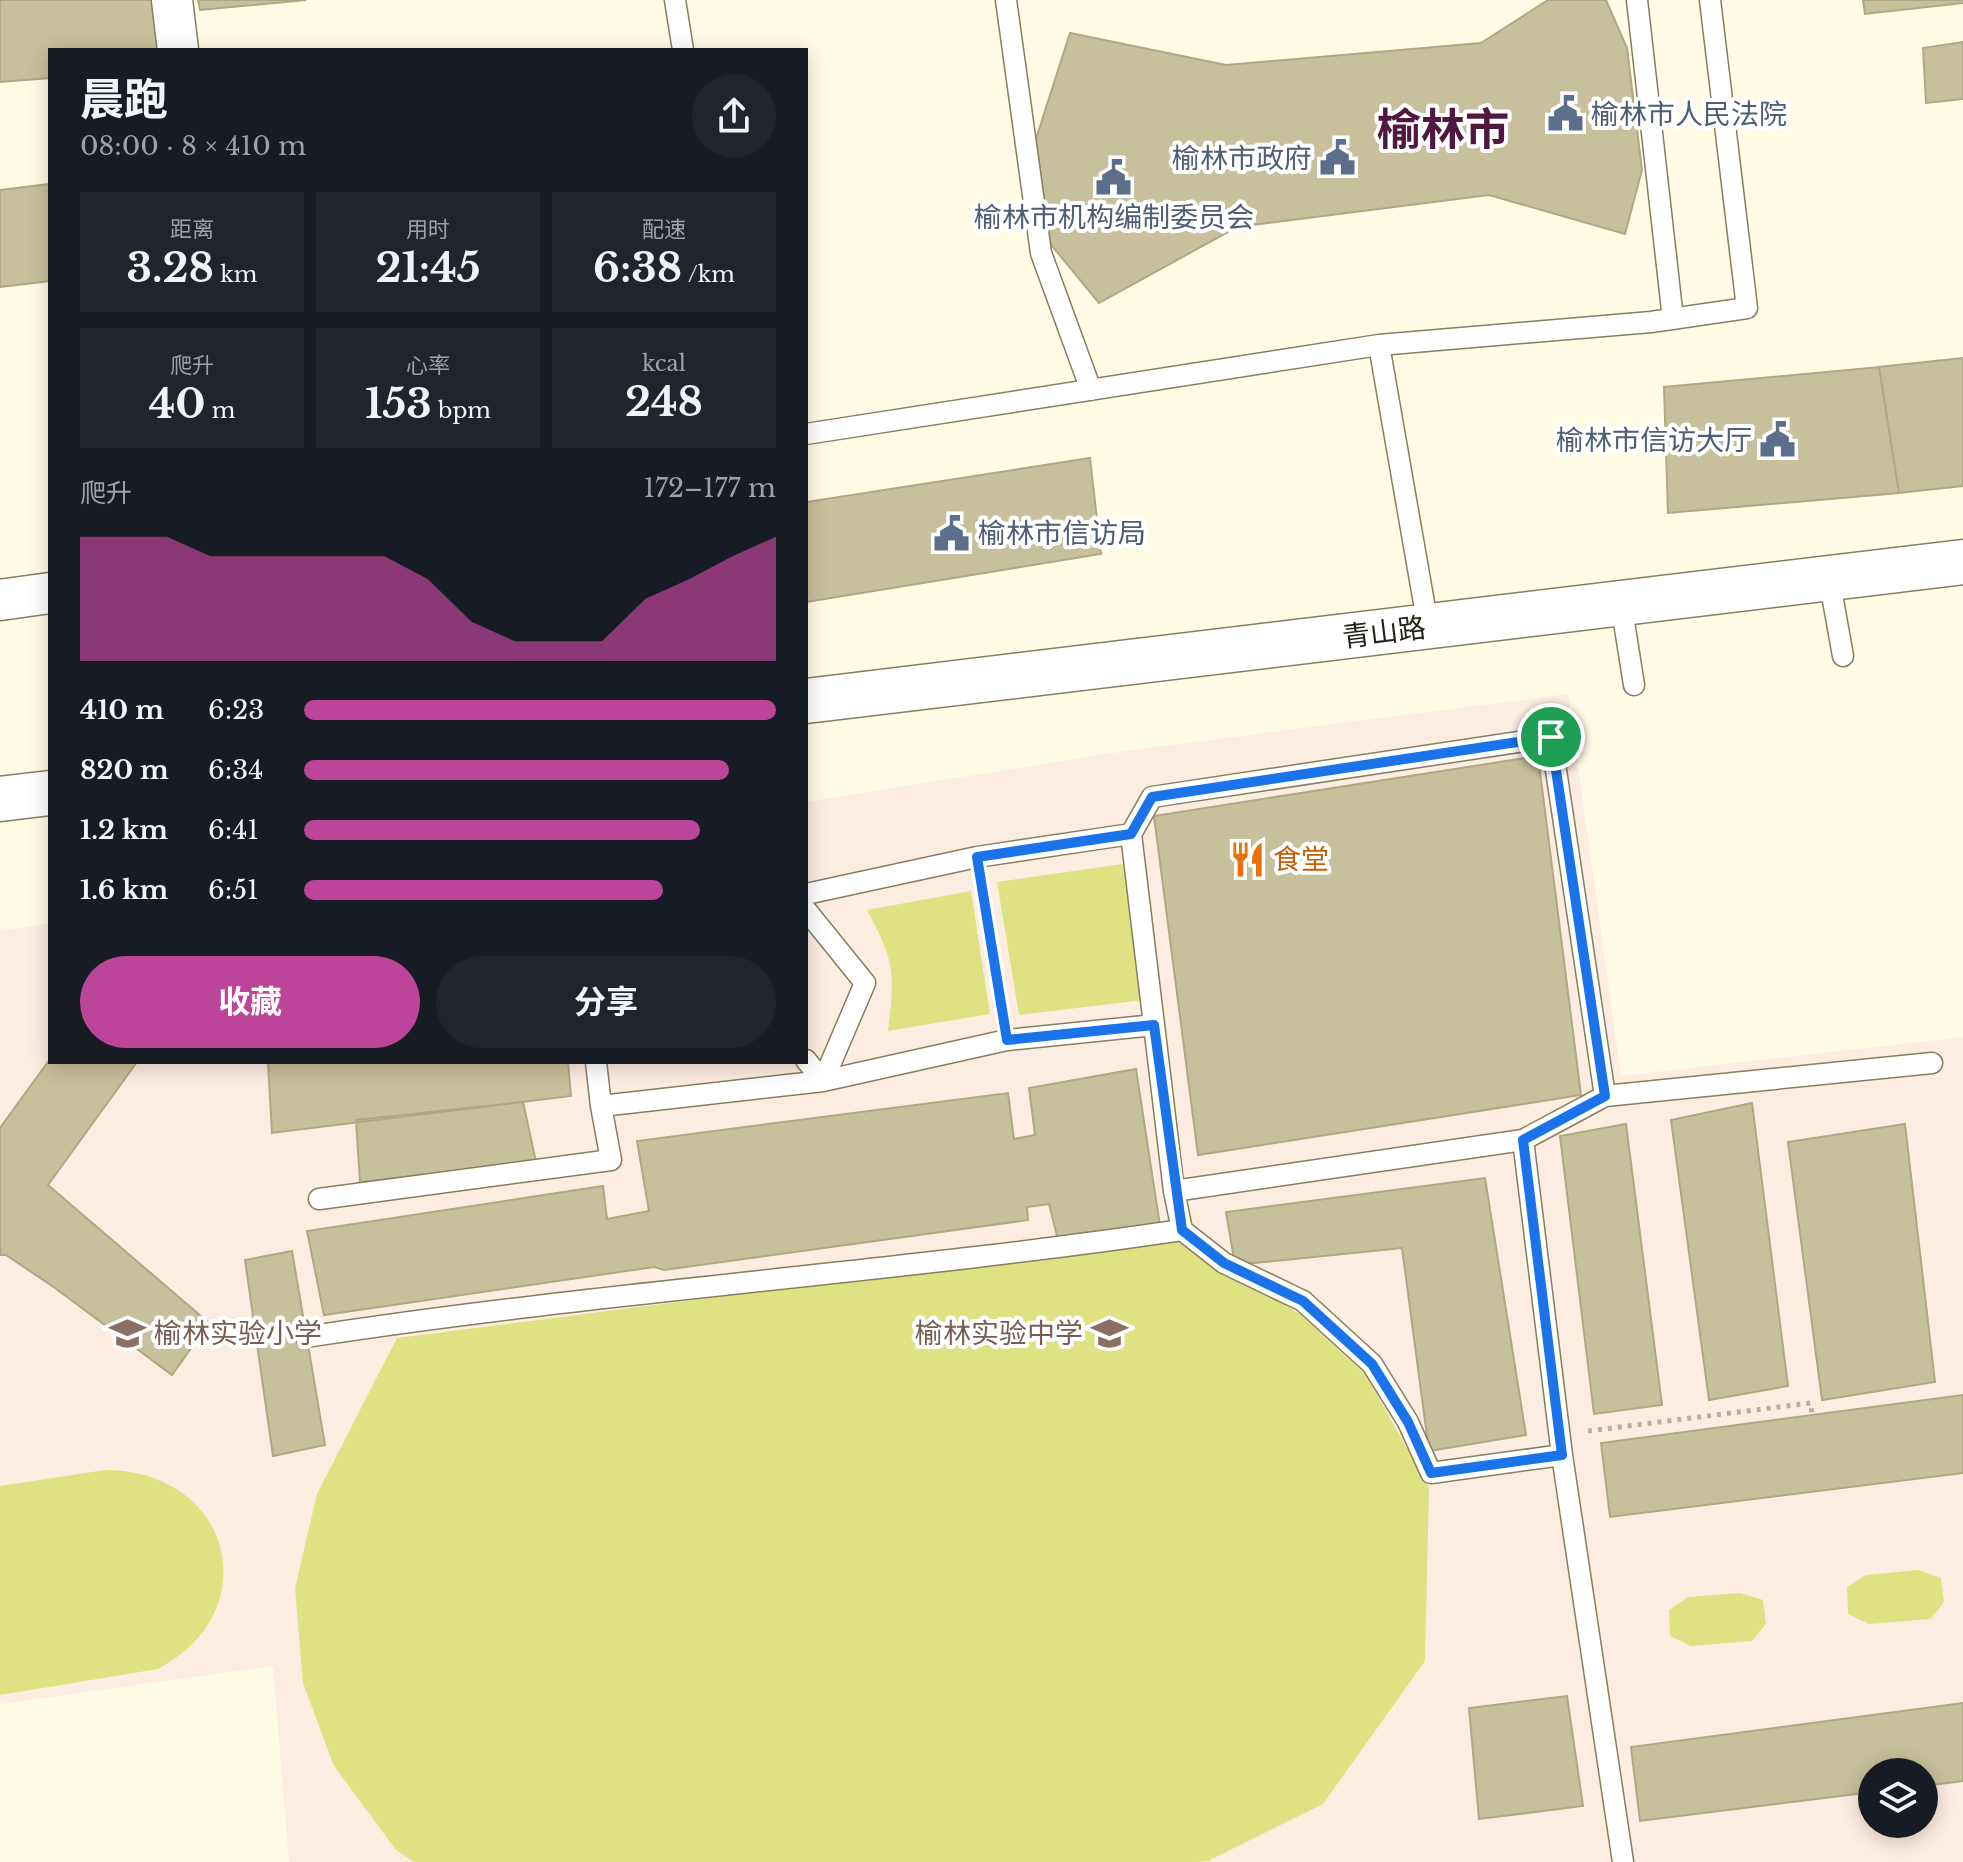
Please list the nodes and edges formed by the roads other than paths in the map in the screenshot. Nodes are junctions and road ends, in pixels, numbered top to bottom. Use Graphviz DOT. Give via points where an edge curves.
graph roads {
  1 [pos="172,0"];
  2 [pos="675,0"];
  3 [pos="1006,0"];
  4 [pos="1637,0"];
  5 [pos="1710,0"];
  6 [pos="178,48"];
  7 [pos="683,48"];
  8 [pos="1673,319"];
  9 [pos="1379,345"];
  10 [pos="1091,390"];
  11 [pos="808,434"];
  12 [pos="1963,562"];
  13 [pos="1829,578"];
  14 [pos="48,593"];
  15 [pos="0,600"];
  16 [pos="1621,603"];
  17 [pos="1428,626"];
  18 [pos="1843,656"];
  19 [pos="1634,685"];
  20 [pos="808,701"];
  21 [pos="48,793"];
  22 [pos="0,799"];
  23 [pos="1131,834"];
  24 [pos="808,894"];
  25 [pos="808,912"];
  26 [pos="1154,1025"];
  27 [pos="808,1062"];
  28 [pos="1932,1063"];
  29 [pos="596,1064"];
  30 [pos="823,1081"];
  31 [pos="1605,1096"];
  32 [pos="601,1106"];
  33 [pos="1523,1140"];
  34 [pos="1174,1191"];
  35 [pos="319,1199"];
  36 [pos="1182,1230"];
  37 [pos="306,1337"];
  38 [pos="1561,1445"];
  39 [pos="1623,1862"];
  1 -- 6 [label="street"];
  2 -- 7 [label="lane"];
  3 -- 10 [label="lane" via="1041,253"];
  4 -- 8 [label="lane"];
  5 -- 8 [label="lane" via="1747,308"];
  8 -- 9 [label="lane"];
  9 -- 10 [label="lane"];
  9 -- 17 [label="lane"];
  10 -- 11 [label="lane"];
  12 -- 13 [label="street, 青山路"];
  13 -- 16 [label="street, 青山路"];
  13 -- 18 [label="lane"];
  14 -- 15 [label="street"];
  16 -- 17 [label="street, 青山路"];
  16 -- 19 [label="lane"];
  17 -- 20 [label="street, 青山路"];
  21 -- 22 [label="street"];
  23 -- 24 [label="lane" via="977,857"];
  23 -- 26 [label="lane"];
  23 -- 31 [label="lane" via="1152,797 1551,737"];
  25 -- 30 [label="lane" via="865,983"];
  26 -- 30 [label="lane" via="1007,1040"];
  26 -- 34 [label="lane"];
  27 -- 30 [label="lane"];
  28 -- 31 [label="lane"];
  29 -- 32 [label="lane"];
  30 -- 32 [label="lane"];
  31 -- 33 [label="lane"];
  32 -- 35 [label="lane" via="611,1160"];
  33 -- 34 [label="lane"];
  33 -- 38 [label="lane"];
  34 -- 36 [label="lane"];
  36 -- 37 [label="lane" via="450,1314"];
  36 -- 38 [label="lane" via="1224,1263 1303,1301 1372,1364 1408,1422 1431,1473"];
  38 -- 39 [label="lane"];
}
